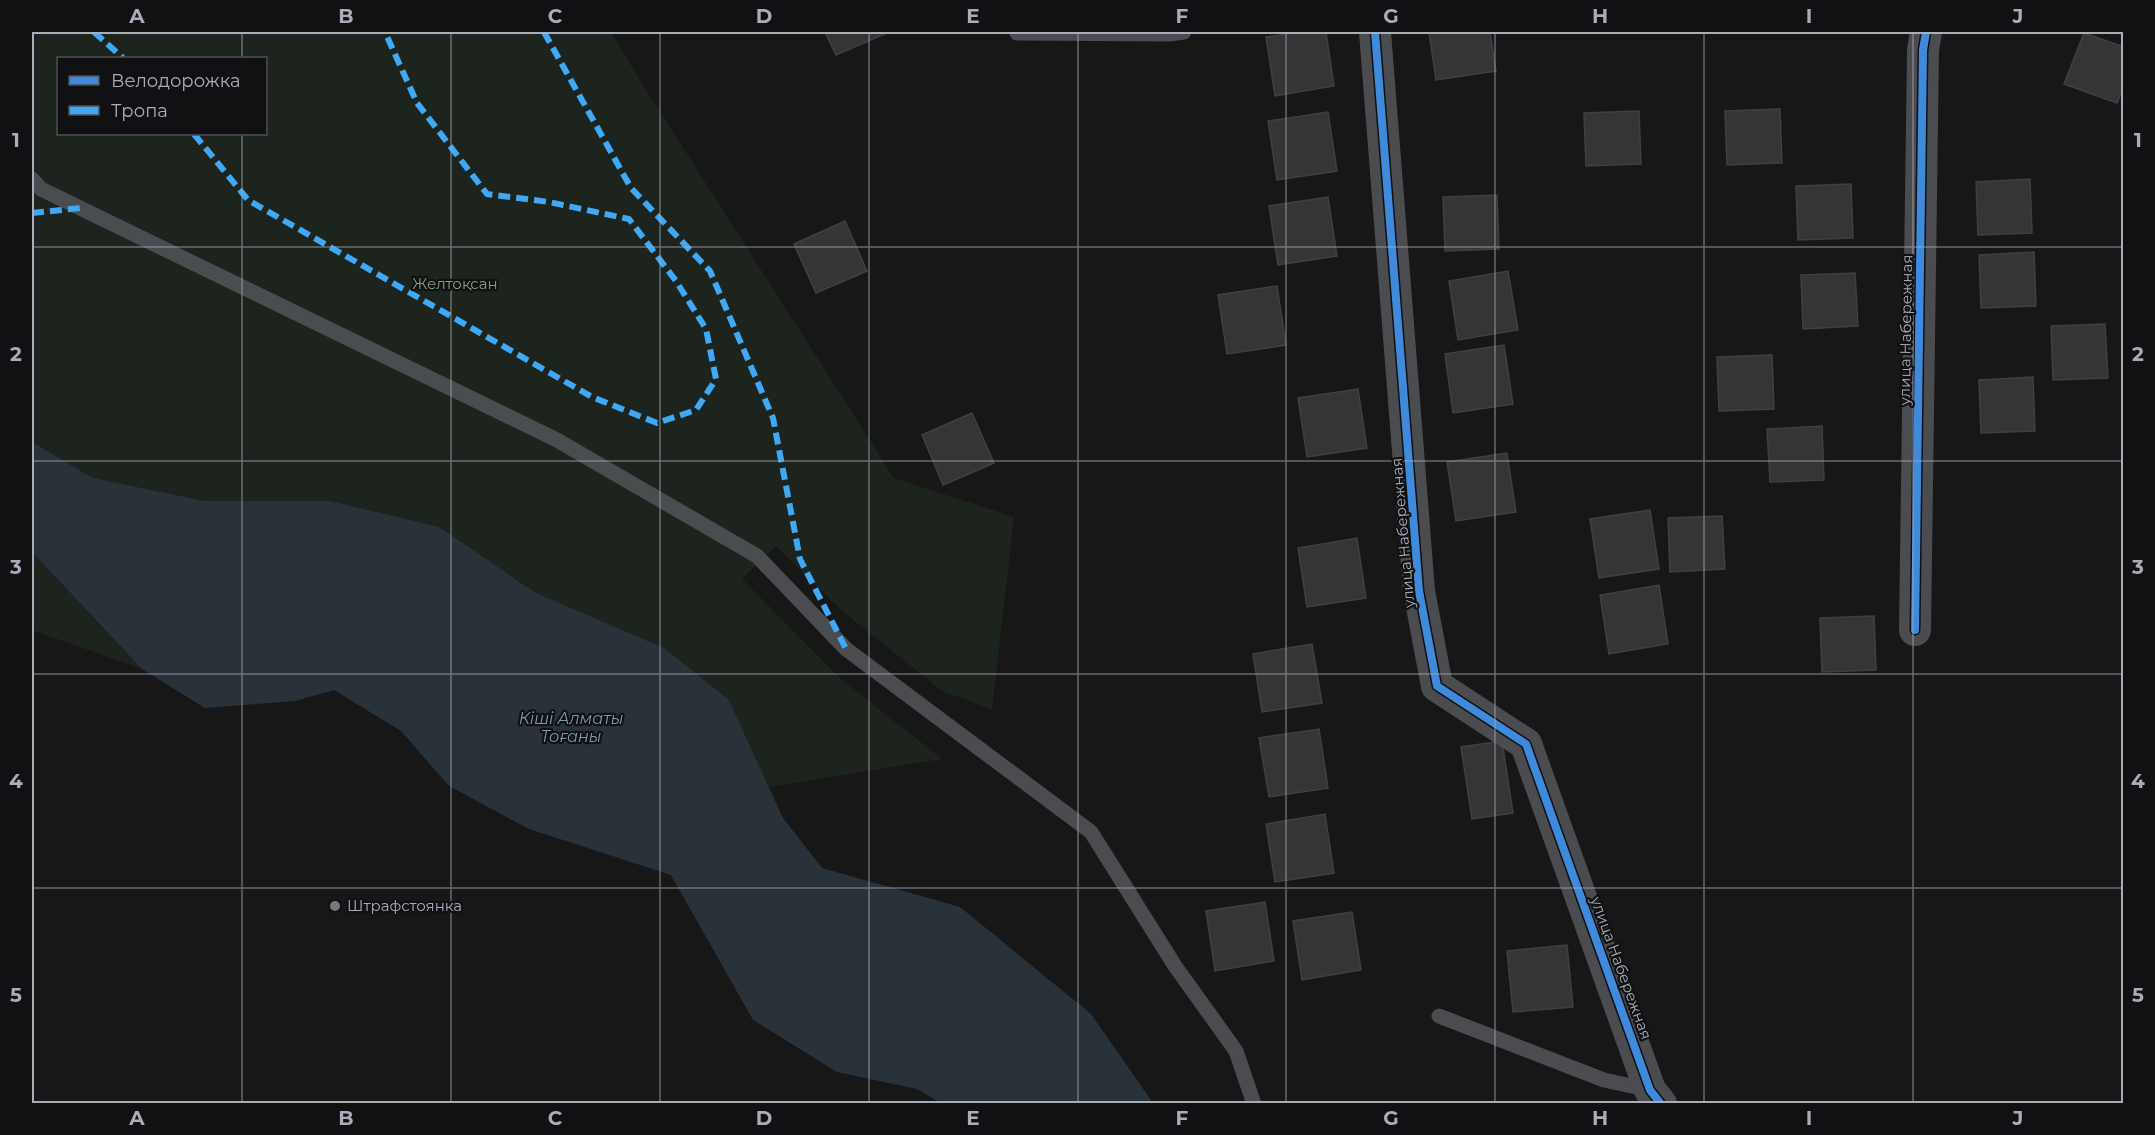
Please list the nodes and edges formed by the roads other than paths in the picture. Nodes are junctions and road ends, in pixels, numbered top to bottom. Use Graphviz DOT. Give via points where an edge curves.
graph roads {
  1 [pos="1184,32"];
  2 [pos="1375,32"];
  3 [pos="1926,32"];
  4 [pos="1017,33"];
  5 [pos="32,178"];
  6 [pos="1916,630"];
  7 [pos="1439,1016"];
  8 [pos="1655,1097"];
  9 [pos="1254,1104"];
  1 -- 4 [label="lane"];
  2 -- 8 [label="street, улица Набережная" via="1419,591 1437,686 1526,744"];
  3 -- 6 [label="street, улица Набережная"];
  5 -- 9 [label="lane" via="41,189 557,440 757,556 846,649 1091,832 1175,966 1236,1051"];
  7 -- 8 [label="lane"];
}
